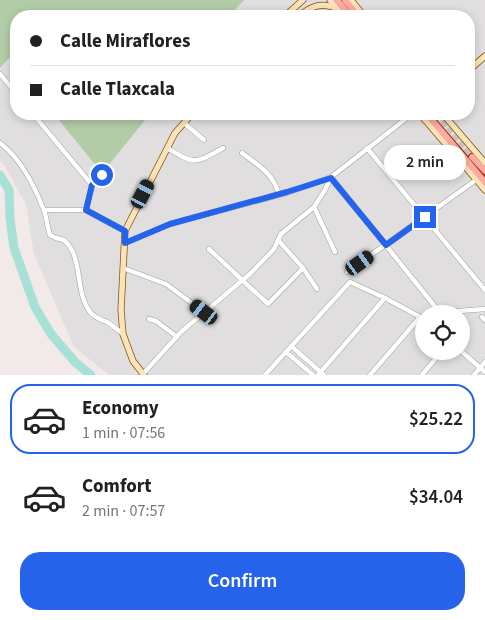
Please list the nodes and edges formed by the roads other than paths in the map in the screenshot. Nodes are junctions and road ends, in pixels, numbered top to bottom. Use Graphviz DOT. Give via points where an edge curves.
graph roads {
  1 [pos="303,0"];
  2 [pos="330,0"];
  3 [pos="337,0"];
  4 [pos="345,0"];
  5 [pos="351,0"];
  6 [pos="336,8"];
  7 [pos="292,10"];
  8 [pos="308,10"];
  9 [pos="345,10"];
  10 [pos="353,10"];
  11 [pos="359,10"];
  12 [pos="485,56"];
  13 [pos="475,65"];
  14 [pos="0,74"];
  15 [pos="10,86"];
  16 [pos="38,120"];
  17 [pos="187,120"];
  18 [pos="404,120"];
  19 [pos="431,120"];
  20 [pos="431,120"];
  21 [pos="447,120"];
  22 [pos="184,123"];
  23 [pos="204,140"];
  24 [pos="0,143"];
  25 [pos="167,148"];
  26 [pos="223,148"];
  27 [pos="367,148"];
  28 [pos="242,153"];
  29 [pos="472,157"];
  30 [pos="485,163"];
  31 [pos="485,171"];
  32 [pos="102,175"];
  33 [pos="331,178"];
  34 [pos="476,180"];
  35 [pos="485,182"];
  36 [pos="92,185"];
  37 [pos="485,190"];
  38 [pos="279,195"];
  39 [pos="314,207"];
  40 [pos="44,210"];
  41 [pos="86,210"];
  42 [pos="425,217"];
  43 [pos="125,231"];
  44 [pos="278,240"];
  45 [pos="125,243"];
  46 [pos="386,245"];
  47 [pos="209,249"];
  48 [pos="335,252"];
  49 [pos="123,268"];
  50 [pos="303,268"];
  51 [pos="347,272"];
  52 [pos="243,281"];
  53 [pos="317,289"];
  54 [pos="485,290"];
  55 [pos="385,298"];
  56 [pos="485,309"];
  57 [pos="204,312"];
  58 [pos="415,314"];
  59 [pos="149,319"];
  60 [pos="415,326"];
  61 [pos="123,334"];
  62 [pos="176,336"];
  63 [pos="291,346"];
  64 [pos="286,352"];
  65 [pos="470,359"];
  66 [pos="434,360"];
  67 [pos="485,362"];
  68 [pos="480,368"];
  69 [pos="485,372"];
  70 [pos="321,374"];
  71 [pos="143,375"];
  72 [pos="265,375"];
  73 [pos="313,375"];
  74 [pos="370,375"];
  75 [pos="422,375"];
  76 [pos="474,375"];
  1 -- 7 [label="street"];
  2 -- 6 [label="street"];
  3 -- 9 [label="main road"];
  4 -- 10 [label="main road"];
  5 -- 11 [label="street"];
  6 -- 8 [label="street" via="318,4"];
  12 -- 13 [label="street"];
  14 -- 15 [label="street"];
  16 -- 36 [label="street"];
  17 -- 22 [label="street"];
  18 -- 27 [label="street"];
  19 -- 34 [label="street"];
  20 -- 35 [label="main road"];
  21 -- 30 [label="street"];
  22 -- 23 [label="street"];
  22 -- 25 [label="street"];
  24 -- 40 [label="street" via="18,160"];
  25 -- 26 [label="street" via="193,161 200,161"];
  25 -- 43 [label="street"];
  27 -- 33 [label="street"];
  27 -- 42 [label="street"];
  28 -- 38 [label="street" via="268,174"];
  29 -- 31 [label="main road"];
  32 -- 36 [label="street"];
  33 -- 38 [label="street"];
  33 -- 39 [label="street"];
  33 -- 46 [label="street"];
  34 -- 37 [label="street"];
  34 -- 42 [label="street"];
  36 -- 41 [label="street"];
  38 -- 45 [label="street" via="170,224"];
  39 -- 44 [label="street"];
  39 -- 48 [label="street"];
  40 -- 41 [label="street"];
  40 -- 61 [label="street" via="50,235 64,240 74,253 80,290 87,308 97,319"];
  41 -- 43 [label="street"];
  42 -- 46 [label="street"];
  42 -- 54 [label="street"];
  43 -- 45 [label="street"];
  44 -- 50 [label="street"];
  44 -- 52 [label="street" via="274,249"];
  45 -- 49 [label="street"];
  46 -- 51 [label="street"];
  46 -- 56 [label="street" via="440,312"];
  47 -- 52 [label="street"];
  49 -- 57 [label="street" via="166,284"];
  49 -- 61 [label="street"];
  50 -- 52 [label="street" via="269,304"];
  50 -- 53 [label="street"];
  52 -- 57 [label="street"];
  55 -- 58 [label="street"];
  55 -- 63 [label="street" via="350,282"];
  55 -- 70 [label="street"];
  57 -- 62 [label="street"];
  59 -- 62 [label="street"];
  60 -- 74 [label="street"];
  61 -- 71 [label="street" via="133,361"];
  62 -- 71 [label="street"];
  63 -- 64 [label="street"];
  63 -- 70 [label="street"];
  64 -- 72 [label="street"];
  64 -- 73 [label="street"];
  65 -- 68 [label="street"];
  66 -- 75 [label="street"];
  67 -- 68 [label="street"];
  68 -- 69 [label="street"];
  68 -- 76 [label="street"];
}
